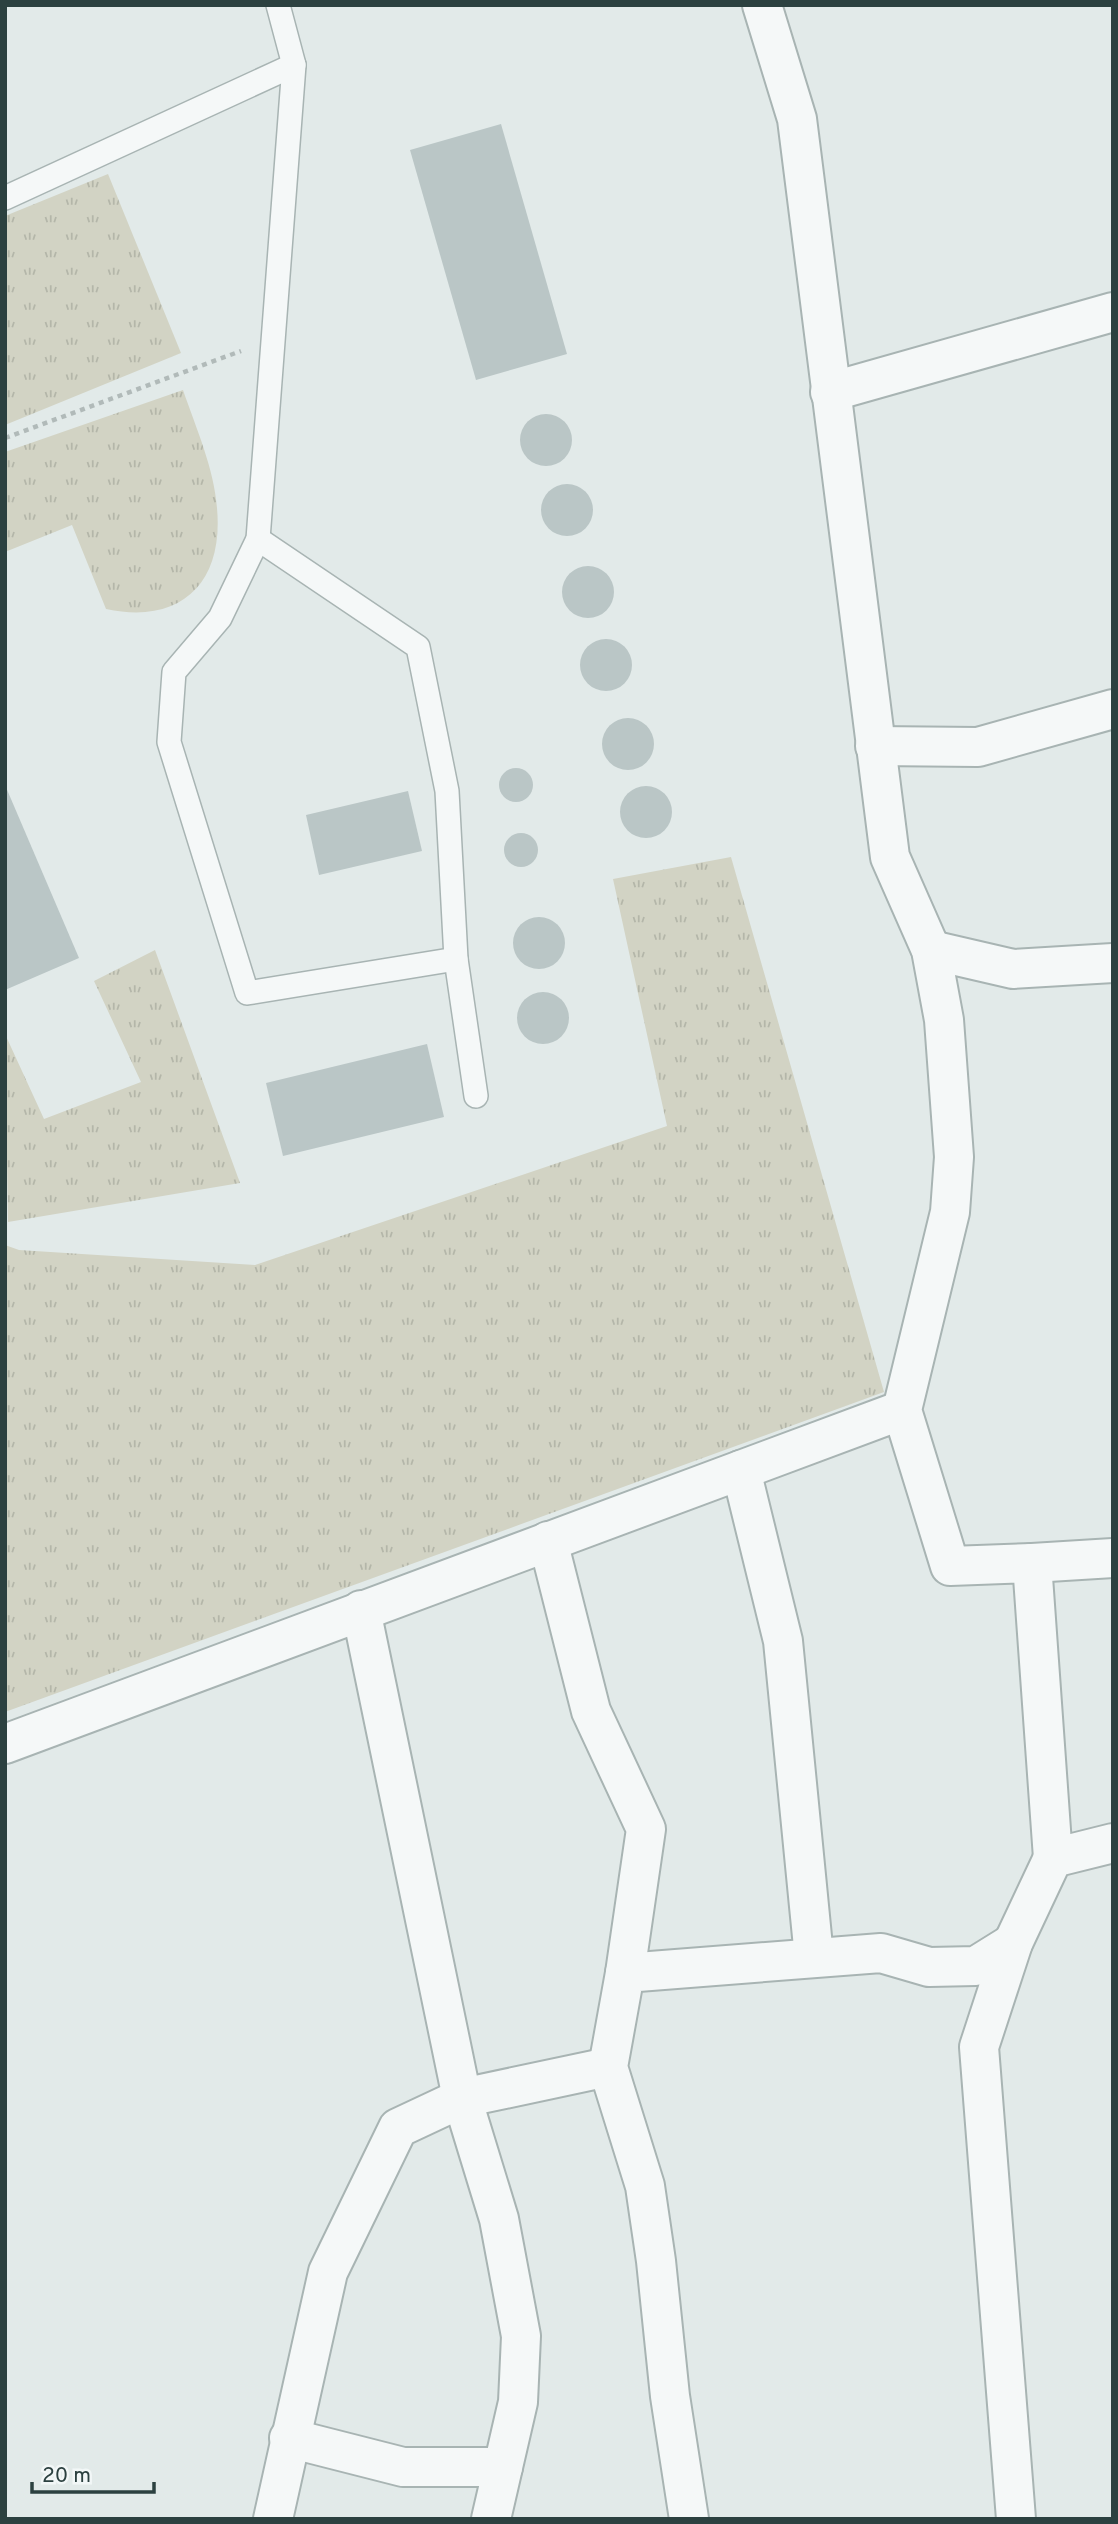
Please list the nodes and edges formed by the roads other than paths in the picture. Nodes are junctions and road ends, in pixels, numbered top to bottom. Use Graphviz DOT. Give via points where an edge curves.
graph roads {
  1 [pos="278,5"];
  2 [pos="762,5"];
  3 [pos="294,65"];
  4 [pos="5,198"];
  5 [pos="1113,312"];
  6 [pos="830,392"];
  7 [pos="258,539"];
  8 [pos="1113,709"];
  9 [pos="874,746"];
  10 [pos="931,950"];
  11 [pos="456,959"];
  12 [pos="1113,963"];
  13 [pos="476,1096"];
  14 [pos="902,1410"];
  15 [pos="741,1470"];
  16 [pos="548,1541"];
  17 [pos="1113,1558"];
  18 [pos="1032,1563"];
  19 [pos="362,1610"];
  20 [pos="5,1744"];
  21 [pos="1113,1843"];
  22 [pos="1053,1858"];
  23 [pos="1013,1943"];
  24 [pos="814,1957"];
  25 [pos="625,1973"];
  26 [pos="608,2067"];
  27 [pos="462,2098"];
  28 [pos="289,2438"];
  29 [pos="503,2467"];
  30 [pos="273,2519"];
  31 [pos="491,2519"];
  32 [pos="689,2519"];
  33 [pos="1016,2519"];
  1 -- 3 [label="lane"];
  2 -- 6 [label="street" via="797,119"];
  3 -- 4 [label="lane"];
  3 -- 7 [label="lane"];
  5 -- 6 [label="street"];
  6 -- 9 [label="street"];
  7 -- 11 [label="lane" via="418,646 447,791"];
  7 -- 11 [label="lane" via="220,618 174,672 169,742 247,993"];
  8 -- 9 [label="street" via="978,747"];
  9 -- 10 [label="street" via="890,857"];
  10 -- 12 [label="street" via="1013,969"];
  10 -- 14 [label="street" via="944,1020 954,1157 950,1212"];
  11 -- 13 [label="lane"];
  14 -- 15 [label="street"];
  14 -- 18 [label="street" via="950,1566"];
  15 -- 16 [label="street"];
  15 -- 24 [label="street" via="783,1641"];
  16 -- 19 [label="street"];
  16 -- 25 [label="street" via="592,1711 646,1829"];
  17 -- 18 [label="street"];
  18 -- 22 [label="street"];
  19 -- 20 [label="street"];
  19 -- 27 [label="street"];
  21 -- 22 [label="street"];
  22 -- 23 [label="street"];
  23 -- 24 [label="street" via="976,1966 929,1966 881,1952"];
  23 -- 33 [label="street" via="979,2047"];
  24 -- 25 [label="street"];
  25 -- 26 [label="street"];
  26 -- 27 [label="street"];
  26 -- 32 [label="street" via="645,2186"];
  27 -- 28 [label="street" via="398,2127 367,2187 328,2272"];
  27 -- 29 [label="street" via="499,2219 521,2336 518,2402"];
  28 -- 29 [label="street" via="403,2468"];
  28 -- 30 [label="street"];
  29 -- 31 [label="street"];
}
